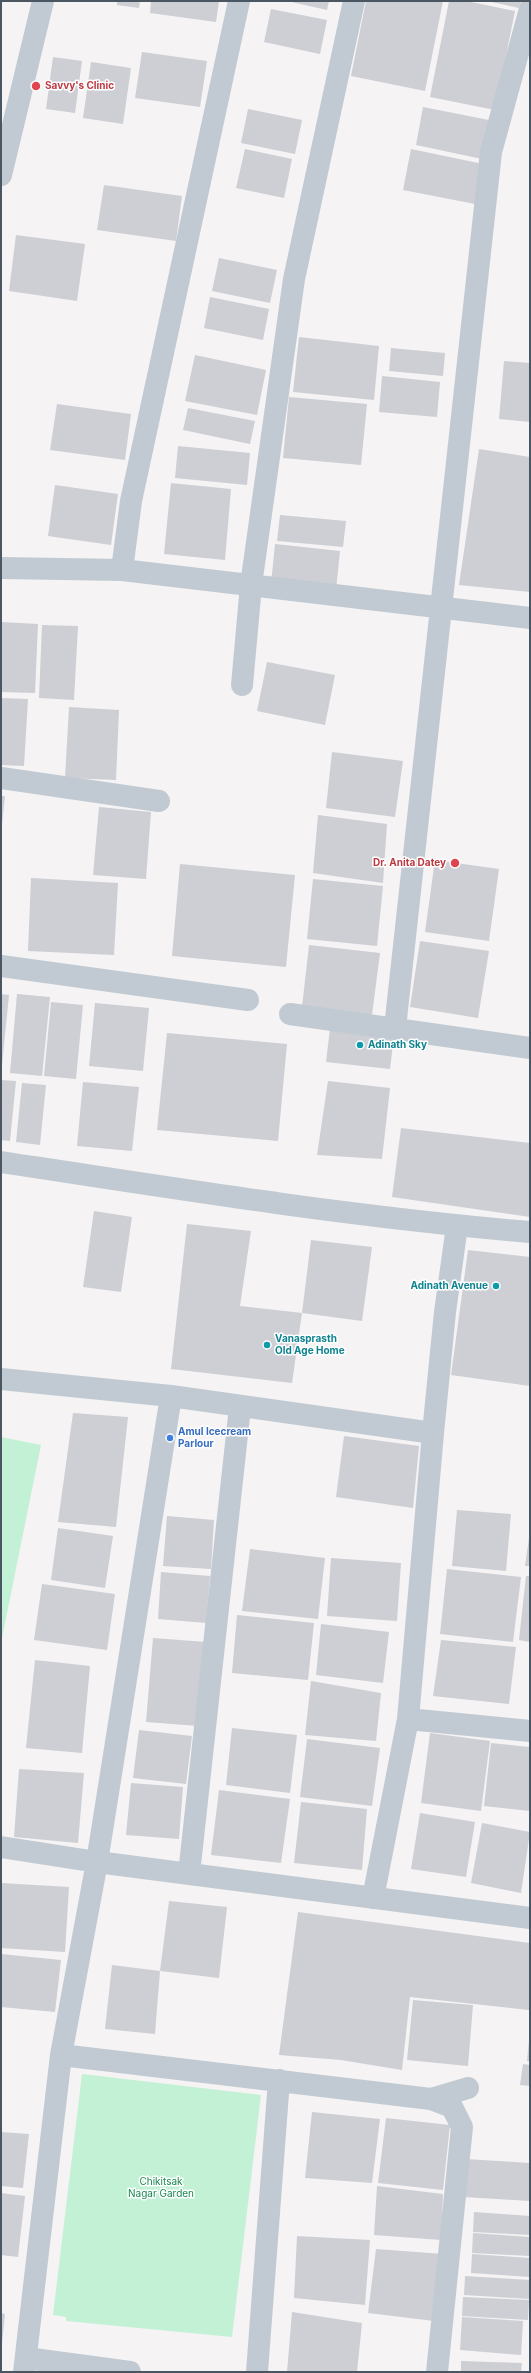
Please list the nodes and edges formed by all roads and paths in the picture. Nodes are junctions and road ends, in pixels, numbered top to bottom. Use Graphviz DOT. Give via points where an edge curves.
graph roads {
  1 [pos="43,1"];
  2 [pos="239,1"];
  3 [pos="354,1"];
  4 [pos="530,9"];
  5 [pos="1,175"];
  6 [pos="1,568"];
  7 [pos="122,570"];
  8 [pos="251,585"];
  9 [pos="440,607"];
  10 [pos="530,618"];
  11 [pos="242,685"];
  12 [pos="1,778"];
  13 [pos="159,801"];
  14 [pos="1,966"];
  15 [pos="248,1000"];
  16 [pos="290,1014"];
  17 [pos="395,1028"];
  18 [pos="530,1048"];
  19 [pos="1,1162"];
  20 [pos="457,1226"];
  21 [pos="530,1232"];
  22 [pos="1,1379"];
  23 [pos="171,1396"];
  24 [pos="240,1407"];
  25 [pos="433,1433"];
  26 [pos="408,1720"];
  27 [pos="530,1731"];
  28 [pos="1,1847"];
  29 [pos="97,1862"];
  30 [pos="190,1874"];
  31 [pos="373,1898"];
  32 [pos="530,1918"];
  33 [pos="60,2055"];
  34 [pos="279,2080"];
  35 [pos="468,2088"];
  36 [pos="431,2099"];
  37 [pos="25,2365"];
  38 [pos="130,2372"];
  39 [pos="257,2372"];
  40 [pos="437,2372"];
  1 -- 5 [label="street"];
  2 -- 7 [label="street" via="131,501"];
  3 -- 8 [label="street" via="294,279"];
  4 -- 9 [label="street" via="491,152"];
  6 -- 7 [label="street"];
  7 -- 8 [label="street"];
  8 -- 9 [label="street"];
  8 -- 11 [label="street"];
  9 -- 10 [label="street"];
  9 -- 17 [label="street"];
  12 -- 13 [label="street"];
  14 -- 15 [label="street"];
  16 -- 17 [label="street"];
  17 -- 18 [label="street"];
  19 -- 20 [label="street" via="166,1188"];
  20 -- 21 [label="street"];
  20 -- 25 [label="street" via="445,1312"];
  22 -- 23 [label="street"];
  23 -- 24 [label="street"];
  23 -- 29 [label="street"];
  24 -- 25 [label="street"];
  24 -- 30 [label="street"];
  25 -- 26 [label="street"];
  26 -- 27 [label="street"];
  26 -- 31 [label="street"];
  28 -- 29 [label="street"];
  29 -- 30 [label="street"];
  29 -- 33 [label="street"];
  30 -- 31 [label="street"];
  31 -- 32 [label="street"];
  33 -- 34 [label="street"];
  33 -- 37 [label="street"];
  34 -- 36 [label="street"];
  34 -- 39 [label="street"];
  35 -- 36 [label="street"];
  36 -- 40 [label="street" via="452,2108 462,2127"];
  37 -- 38 [label="street"];
}
